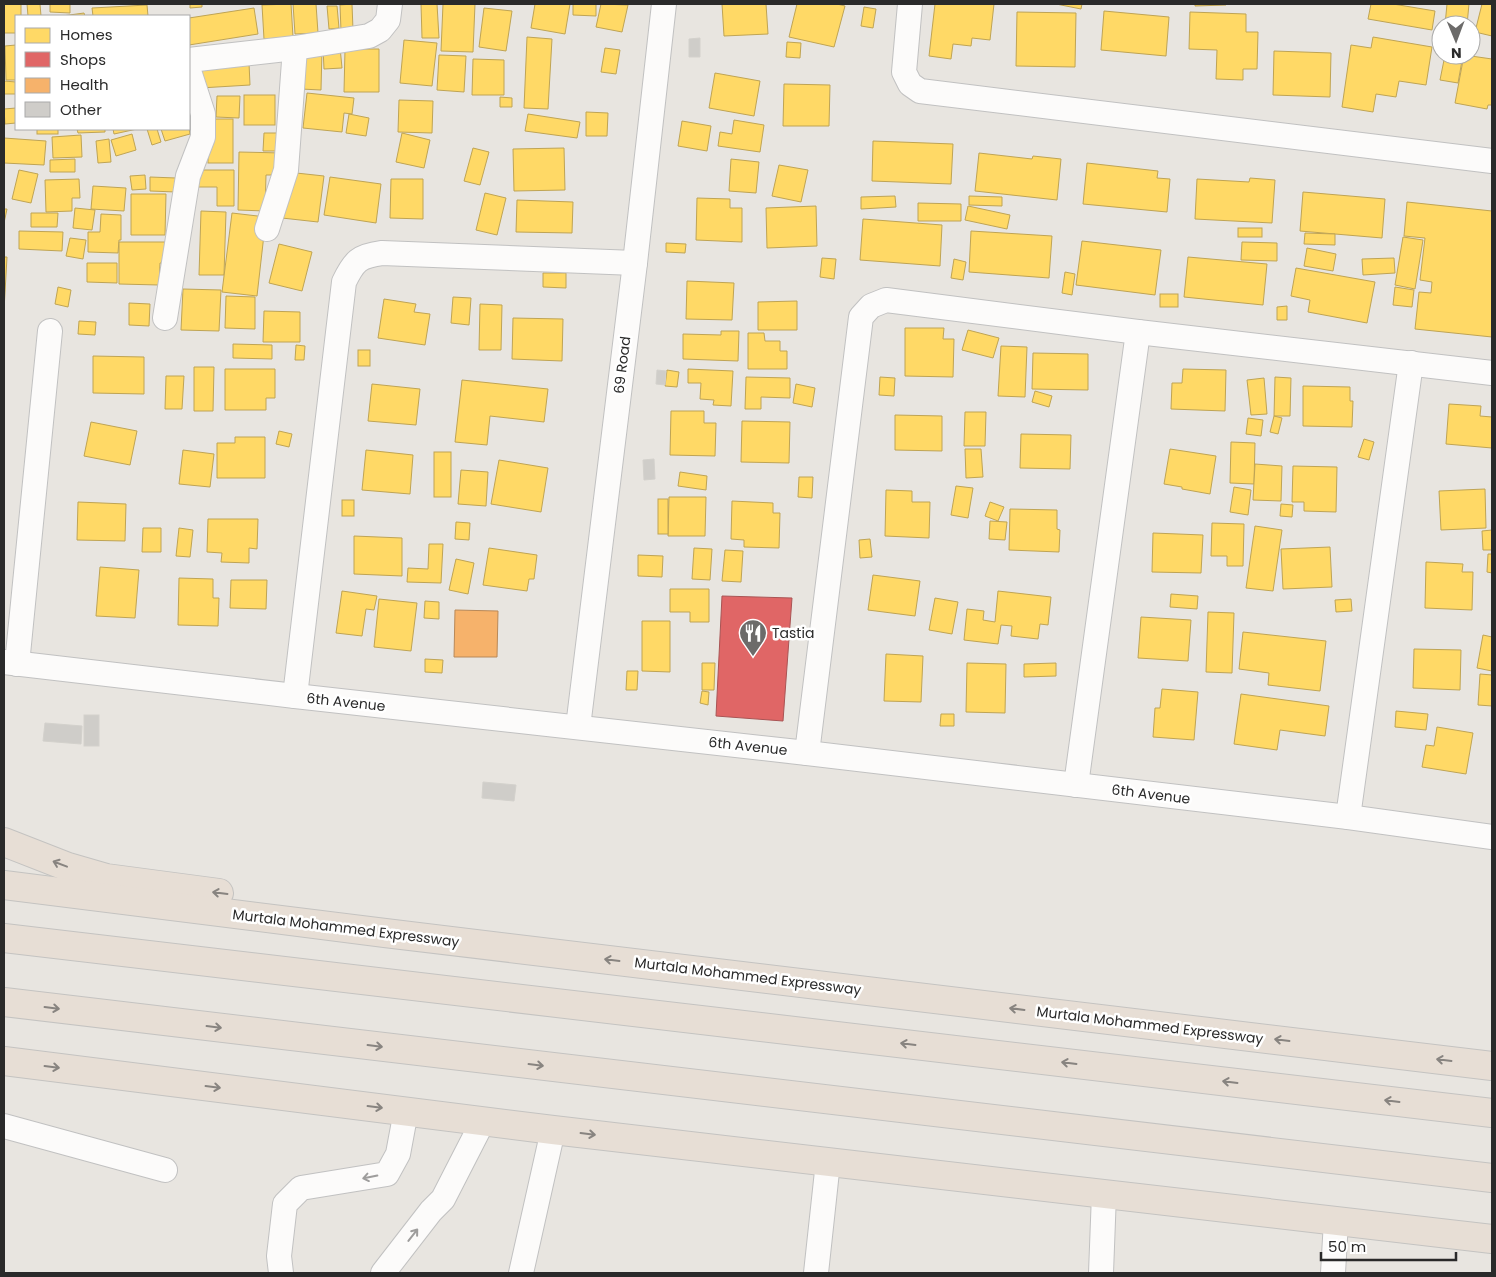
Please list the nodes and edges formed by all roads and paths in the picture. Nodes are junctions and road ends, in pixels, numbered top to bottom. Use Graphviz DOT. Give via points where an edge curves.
graph roads {
  1 [pos="390,4"];
  2 [pos="664,4"];
  3 [pos="910,4"];
  4 [pos="295,48"];
  5 [pos="190,60"];
  6 [pos="190,74"];
  7 [pos="1492,161"];
  8 [pos="267,229"];
  9 [pos="635,263"];
  10 [pos="165,318"];
  11 [pos="50,331"];
  12 [pos="1138,332"];
  13 [pos="1411,363"];
  14 [pos="1492,373"];
  15 [pos="10,663"];
  16 [pos="295,696"];
  17 [pos="578,727"];
  18 [pos="807,752"];
  19 [pos="1076,785"];
  20 [pos="1348,817"];
  21 [pos="1492,837"];
  22 [pos="4,842"];
  23 [pos="4,885"];
  24 [pos="385,933"];
  25 [pos="4,938"];
  26 [pos="4,1002"];
  27 [pos="4,1061"];
  28 [pos="1492,1066"];
  29 [pos="406,1111"];
  30 [pos="1492,1113"];
  31 [pos="483,1121"];
  32 [pos="4,1126"];
  33 [pos="553,1130"];
  34 [pos="828,1162"];
  35 [pos="165,1170"];
  36 [pos="1492,1178"];
  37 [pos="1104,1194"];
  38 [pos="1336,1221"];
  39 [pos="1492,1240"];
  40 [pos="281,1273"];
  41 [pos="383,1273"];
  42 [pos="521,1273"];
  43 [pos="816,1273"];
  44 [pos="1100,1273"];
  45 [pos="1333,1273"];
  1 -- 4 [label="street" via="388,20 369,36"];
  2 -- 9 [label="street, 69 Road"];
  3 -- 7 [label="street" via="904,72 910,84 920,90"];
  4 -- 5 [label="street"];
  4 -- 8 [label="street" via="286,170"];
  6 -- 10 [label="street" via="203,114 203,137 188,176"];
  9 -- 16 [label="street" via="382,253 357,260 344,282"];
  9 -- 17 [label="street, 69 Road"];
  11 -- 15 [label="street"];
  12 -- 13 [label="street"];
  12 -- 18 [label="street" via="886,300 871,306 861,317"];
  12 -- 19 [label="street"];
  13 -- 14 [label="street"];
  13 -- 20 [label="street"];
  15 -- 16 [label="street, 6th Avenue"];
  16 -- 17 [label="street, 6th Avenue"];
  17 -- 18 [label="street, 6th Avenue"];
  18 -- 19 [label="street, 6th Avenue"];
  19 -- 20 [label="street, 6th Avenue"];
  20 -- 21 [label="street, 6th Avenue"];
  24 -- 22 [label="highway, one-way" via="322,910 106,878"];
  23 -- 24 [label="highway, Murtala Mohammed Expressway"];
  28 -- 24 [label="highway, Murtala Mohammed Expressway, one-way"];
  30 -- 25 [label="highway, one-way"];
  26 -- 36 [label="highway, one-way"];
  27 -- 29 [label="highway, one-way"];
  29 -- 31 [label="highway"];
  29 -- 40 [label="street, one-way" via="398,1154 387,1174 301,1188 285,1204 279,1256"];
  31 -- 33 [label="highway"];
  41 -- 31 [label="street, one-way" via="443,1198"];
  32 -- 35 [label="street"];
  33 -- 34 [label="highway, one-way"];
  33 -- 42 [label="street"];
  34 -- 37 [label="highway"];
  34 -- 43 [label="street"];
  37 -- 38 [label="highway"];
  37 -- 44 [label="street"];
  38 -- 39 [label="highway"];
  38 -- 45 [label="street"];
}
